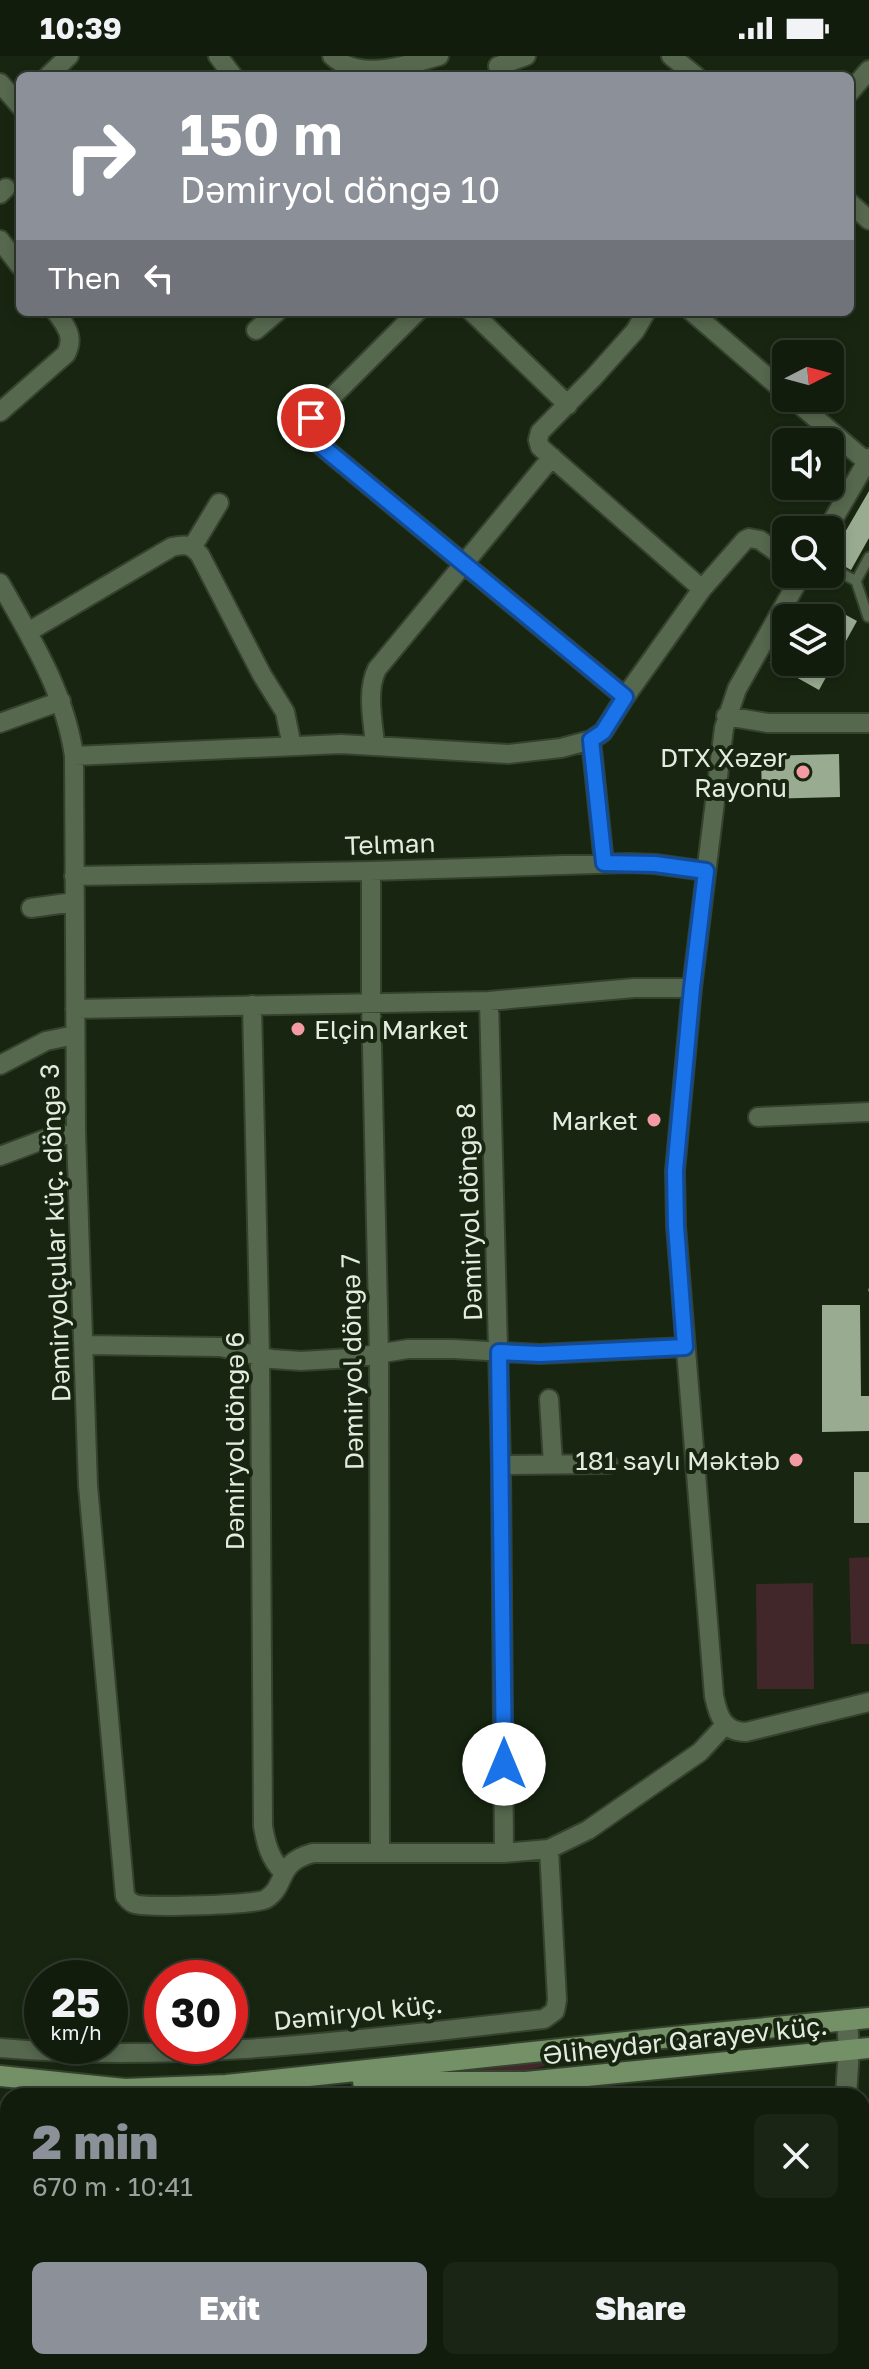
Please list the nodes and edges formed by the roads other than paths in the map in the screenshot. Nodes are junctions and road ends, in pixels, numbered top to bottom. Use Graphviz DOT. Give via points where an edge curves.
graph roads {
  1 [pos="69,56"];
  2 [pos="332,56"];
  3 [pos="439,56"];
  4 [pos="526,56"];
  5 [pos="671,56"];
  6 [pos="497,66"];
  7 [pos="869,70"];
  8 [pos="52,72"];
  9 [pos="691,72"];
  10 [pos="0,83"];
  11 [pos="854,87"];
  12 [pos="16,101"];
  13 [pos="854,207"];
  14 [pos="869,220"];
  15 [pos="0,240"];
  16 [pos="16,261"];
  17 [pos="58,316"];
  18 [pos="272,316"];
  19 [pos="413,316"];
  20 [pos="476,316"];
  21 [pos="644,316"];
  22 [pos="697,316"];
  23 [pos="256,330"];
  24 [pos="772,381"];
  25 [pos="568,405"];
  26 [pos="0,412"];
  27 [pos="809,412"];
  28 [pos="552,457"];
  29 [pos="868,460"];
  30 [pos="219,503"];
  31 [pos="835,516"];
  32 [pos="193,546"];
  33 [pos="772,549"];
  34 [pos="869,557"];
  35 [pos="464,563"];
  36 [pos="844,575"];
  37 [pos="856,581"];
  38 [pos="0,583"];
  39 [pos="794,588"];
  40 [pos="702,589"];
  41 [pos="868,617"];
  42 [pos="28,632"];
  43 [pos="625,697"];
  44 [pos="61,701"];
  45 [pos="726,716"];
  46 [pos="0,723"];
  47 [pos="869,723"];
  48 [pos="591,740"];
  49 [pos="375,745"];
  50 [pos="292,746"];
  51 [pos="74,756"];
  52 [pos="604,863"];
  53 [pos="371,871"];
  54 [pos="706,871"];
  55 [pos="74,876"];
  56 [pos="74,902"];
  57 [pos="31,908"];
  58 [pos="692,988"];
  59 [pos="489,1001"];
  60 [pos="371,1004"];
  61 [pos="252,1005"];
  62 [pos="75,1009"];
  63 [pos="75,1035"];
  64 [pos="0,1065"];
  65 [pos="869,1112"];
  66 [pos="758,1117"];
  67 [pos="76,1133"];
  68 [pos="0,1156"];
  69 [pos="85,1345"];
  70 [pos="685,1347"];
  71 [pos="499,1352"];
  72 [pos="379,1354"];
  73 [pos="260,1356"];
  74 [pos="549,1399"];
  75 [pos="553,1464"];
  76 [pos="608,1464"];
  77 [pos="501,1465"];
  78 [pos="869,1702"];
  79 [pos="725,1725"];
  80 [pos="549,1849"];
  81 [pos="380,1852"];
  82 [pos="504,1853"];
  83 [pos="283,1872"];
  84 [pos="869,2018"];
  85 [pos="847,2020"];
  86 [pos="663,2038"];
  87 [pos="0,2048"];
  88 [pos="859,2048"];
  89 [pos="0,2076"];
  90 [pos="372,2082"];
  91 [pos="526,2082"];
  92 [pos="110,2088"];
  93 [pos="187,2088"];
  94 [pos="299,2088"];
  95 [pos="391,2088"];
  96 [pos="501,2088"];
  97 [pos="848,2088"];
  1 -- 8 [label="street"];
  2 -- 3 [label="street" via="350,67 377,69"];
  4 -- 6 [label="street"];
  5 -- 9 [label="street"];
  7 -- 11 [label="street"];
  10 -- 12 [label="street"];
  13 -- 14 [label="street"];
  15 -- 16 [label="street"];
  17 -- 26 [label="street" via="70,336 66,354"];
  18 -- 23 [label="street"];
  19 -- 35 [label="street" via="311,418 309,433"];
  20 -- 25 [label="street"];
  21 -- 25 [label="street"];
  22 -- 24 [label="street"];
  25 -- 28 [label="street" via="540,432 540,447"];
  27 -- 29 [label="street"];
  28 -- 35 [label="street"];
  28 -- 40 [label="street"];
  29 -- 31 [label="street"];
  30 -- 32 [label="street"];
  32 -- 42 [label="street" via="172,547"];
  32 -- 50 [label="street" via="285,712"];
  33 -- 40 [label="street" via="749,538"];
  34 -- 37 [label="lane"];
  35 -- 43 [label="street"];
  35 -- 49 [label="street" via="372,679"];
  36 -- 37 [label="lane"];
  37 -- 41 [label="lane"];
  38 -- 42 [label="street, Dəmiryolçular küç. döngə 3"];
  39 -- 45 [label="street"];
  40 -- 43 [label="street"];
  42 -- 44 [label="street, Dəmiryolçular küç. döngə 3"];
  43 -- 48 [label="street" via="603,732"];
  44 -- 46 [label="street"];
  44 -- 51 [label="street, Dəmiryolçular küç. döngə 3"];
  45 -- 47 [label="street" via="768,723"];
  45 -- 54 [label="street"];
  48 -- 49 [label="street" via="508,754"];
  48 -- 52 [label="street"];
  49 -- 50 [label="street"];
  50 -- 51 [label="street"];
  51 -- 55 [label="street, Dəmiryolçular küç. döngə 3"];
  52 -- 53 [label="street, Telman"];
  52 -- 54 [label="street, Telman"];
  53 -- 55 [label="street, Telman"];
  53 -- 60 [label="street, Dəmiryol döngə 7"];
  54 -- 58 [label="street"];
  55 -- 56 [label="street, Dəmiryolçular küç. döngə 3"];
  56 -- 57 [label="street"];
  56 -- 62 [label="street, Dəmiryolçular küç. döngə 3"];
  58 -- 59 [label="street"];
  58 -- 70 [label="street" via="675,1171"];
  59 -- 60 [label="street"];
  59 -- 71 [label="street, Dəmiryol döngə 8"];
  60 -- 61 [label="street"];
  60 -- 72 [label="street, Dəmiryol döngə 7"];
  61 -- 62 [label="street"];
  61 -- 73 [label="street, Dəmiryol döngə 6"];
  62 -- 63 [label="street, Dəmiryolçular küç. döngə 3"];
  63 -- 64 [label="street" via="46,1041"];
  63 -- 67 [label="street, Dəmiryolçular küç. döngə 3"];
  65 -- 66 [label="street"];
  67 -- 68 [label="street"];
  67 -- 69 [label="street, Dəmiryolçular küç. döngə 3"];
  69 -- 73 [label="street" via="209,1346"];
  69 -- 83 [label="street, Dəmiryolçular küç. döngə 3" via="92,1546 125,1896 135,1904 261,1901 276,1889"];
  70 -- 71 [label="street"];
  70 -- 79 [label="street" via="714,1696"];
  71 -- 72 [label="street" via="408,1349"];
  71 -- 77 [label="street, Dəmiryol döngə 8"];
  72 -- 73 [label="street" via="301,1361"];
  72 -- 81 [label="street, Dəmiryol döngə 7"];
  73 -- 83 [label="street, Dəmiryol döngə 6" via="263,1826 267,1847"];
  74 -- 75 [label="street"];
  75 -- 76 [label="street"];
  75 -- 77 [label="street"];
  77 -- 82 [label="street, Dəmiryol döngə 8"];
  78 -- 79 [label="street" via="755,1731 737,1732"];
  79 -- 80 [label="street" via="700,1752 588,1830"];
  80 -- 82 [label="street"];
  80 -- 87 [label="street, Dəmiryol küç." via="557,2000 555,2011 544,2019 229,2050"];
  81 -- 82 [label="street"];
  81 -- 83 [label="street" via="313,1853 292,1861"];
  84 -- 85 [label="main road, Əliheydər Qarayev küç."];
  85 -- 86 [label="main road, Əliheydər Qarayev küç."];
  85 -- 88 [label="street"];
  86 -- 91 [label="main road"];
  86 -- 93 [label="main road"];
  88 -- 91 [label="main road, Əliheydər Qarayev küç."];
  88 -- 97 [label="street, Əliheydər Qarayev küç."];
  89 -- 92 [label="main road"];
  90 -- 91 [label="main road"];
  90 -- 94 [label="main road"];
  90 -- 95 [label="main road"];
  91 -- 96 [label="street"];
}
